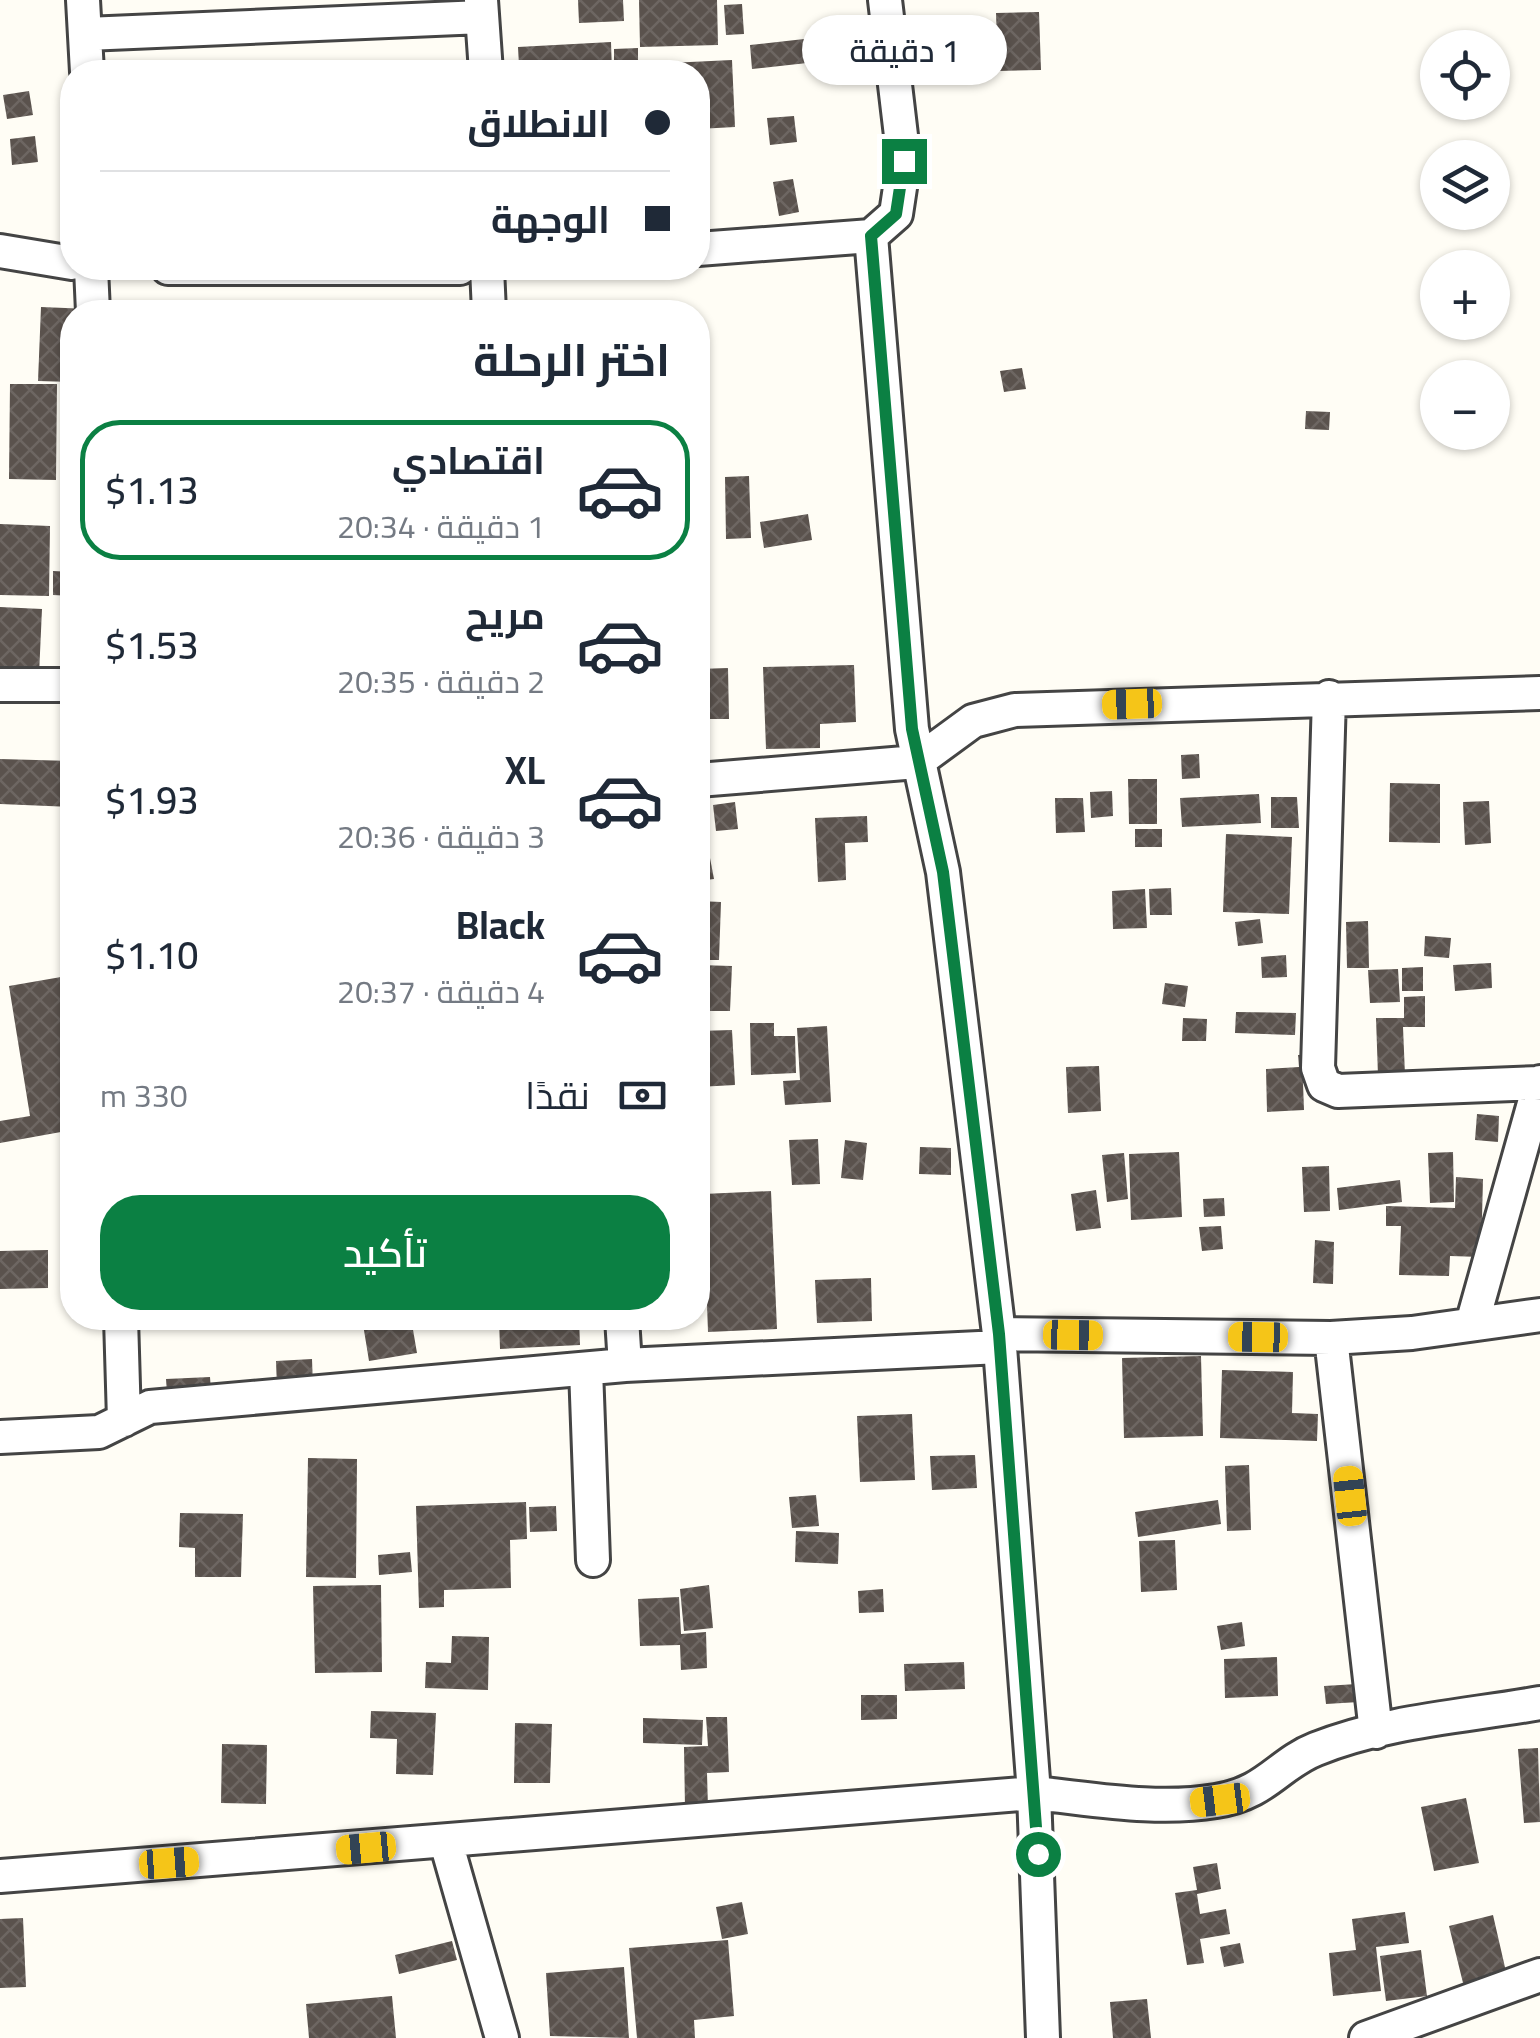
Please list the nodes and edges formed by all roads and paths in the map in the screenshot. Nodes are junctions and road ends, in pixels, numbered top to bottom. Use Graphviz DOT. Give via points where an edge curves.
graph roads {
  1 [pos="83,0"];
  2 [pos="886,0"];
  3 [pos="482,9"];
  4 [pos="86,34"];
  5 [pos="86,60"];
  6 [pos="485,60"];
  7 [pos="871,236"];
  8 [pos="710,249"];
  9 [pos="0,251"];
  10 [pos="60,261"];
  11 [pos="0,685"];
  12 [pos="60,685"];
  13 [pos="1540,693"];
  14 [pos="1328,697"];
  15 [pos="917,762"];
  16 [pos="710,779"];
  17 [pos="1540,1083"];
  18 [pos="1540,1315"];
  19 [pos="1472,1324"];
  20 [pos="121,1330"];
  21 [pos="623,1330"];
  22 [pos="1332,1338"];
  23 [pos="1000,1340"];
  24 [pos="625,1365"];
  25 [pos="586,1369"];
  26 [pos="124,1420"];
  27 [pos="0,1438"];
  28 [pos="593,1560"];
  29 [pos="1540,1703"];
  30 [pos="1376,1732"];
  31 [pos="1034,1793"];
  32 [pos="446,1842"];
  33 [pos="0,1876"];
  34 [pos="1540,1975"];
  35 [pos="502,2038"];
  36 [pos="1042,2038"];
  37 [pos="1366,2038"];
  1 -- 4 [label="street"];
  2 -- 7 [label="street" via="904,161 896,214"];
  3 -- 4 [label="street"];
  3 -- 6 [label="street"];
  4 -- 5 [label="street"];
  7 -- 8 [label="street"];
  7 -- 15 [label="street"];
  9 -- 10 [label="street"];
  11 -- 12 [label="street"];
  13 -- 14 [label="street"];
  14 -- 15 [label="street" via="1016,710 973,721"];
  14 -- 17 [label="street" via="1318,1068 1324,1085 1338,1092"];
  15 -- 16 [label="street"];
  15 -- 23 [label="street" via="943,872"];
  17 -- 19 [label="street"];
  18 -- 19 [label="street"];
  19 -- 22 [label="street"];
  20 -- 26 [label="street"];
  21 -- 24 [label="street"];
  22 -- 23 [label="street"];
  22 -- 30 [label="street"];
  23 -- 24 [label="street"];
  23 -- 31 [label="street"];
  24 -- 25 [label="street"];
  25 -- 26 [label="street" via="150,1408"];
  25 -- 28 [label="street"];
  26 -- 27 [label="street" via="87,1434"];
  29 -- 30 [label="street"];
  30 -- 31 [label="street" via="1315,1750 1270,1782 1220,1800 1174,1806"];
  31 -- 32 [label="street"];
  31 -- 36 [label="street"];
  32 -- 33 [label="street"];
  32 -- 35 [label="street"];
  34 -- 37 [label="street"];
}
